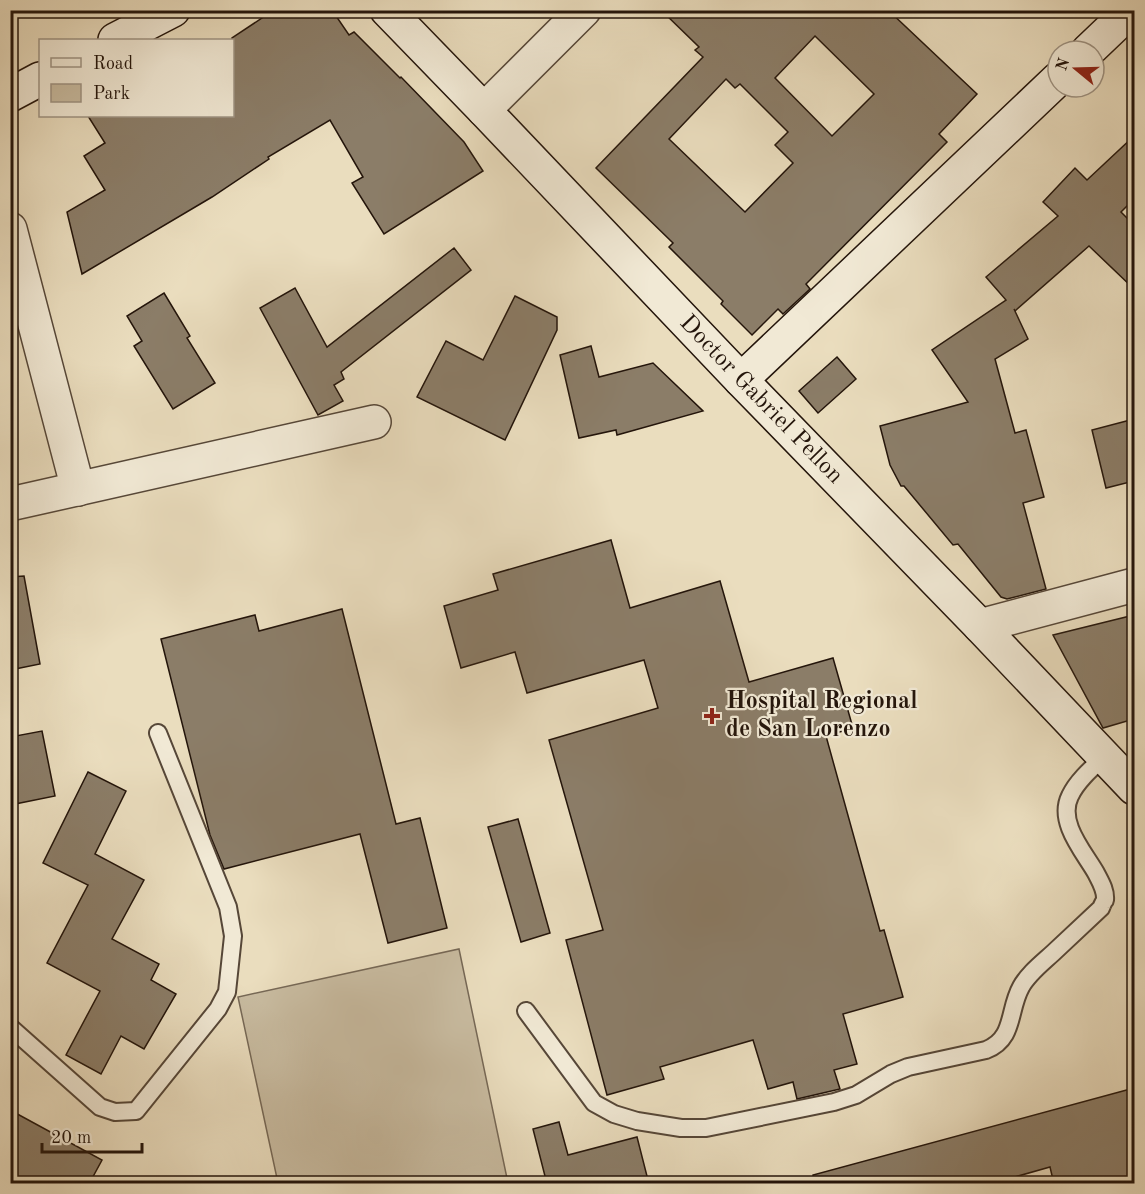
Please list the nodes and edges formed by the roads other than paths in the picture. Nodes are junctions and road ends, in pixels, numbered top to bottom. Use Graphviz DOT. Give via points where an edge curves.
graph roads {
  1 [pos="173,10"];
  2 [pos="387,10"];
  3 [pos="584,10"];
  4 [pos="1131,10"];
  5 [pos="117,39"];
  6 [pos="1101,39"];
  7 [pos="39,80"];
  8 [pos="1046,91"];
  9 [pos="10,95"];
  10 [pos="484,110"];
  11 [pos="10,229"];
  12 [pos="741,380"];
  13 [pos="374,422"];
  14 [pos="78,489"];
  15 [pos="10,504"];
  16 [pos="1134,585"];
  17 [pos="980,626"];
  18 [pos="158,733"];
  19 [pos="1104,757"];
  20 [pos="1134,788"];
  21 [pos="526,1011"];
  22 [pos="10,1027"];
  1 -- 5 [label="street"];
  2 -- 10 [label="street, Doctor Gabriel Pellon"];
  3 -- 10 [label="street"];
  4 -- 6 [label="street"];
  7 -- 9 [label="street"];
  8 -- 12 [label="street"];
  10 -- 12 [label="street, Doctor Gabriel Pellon"];
  11 -- 14 [label="street"];
  12 -- 17 [label="street, Doctor Gabriel Pellon"];
  13 -- 14 [label="street"];
  14 -- 15 [label="street"];
  16 -- 17 [label="street"];
  17 -- 19 [label="street, Doctor Gabriel Pellon"];
  18 -- 22 [label="lane" via="228,907 233,936 227,992 218,1009 136,1112 100,1107"];
  19 -- 20 [label="street, Doctor Gabriel Pellon"];
  19 -- 21 [label="lane" via="1074,789 1066,810 1075,838 1104,888 1105,900 1021,987 1011,1019 996,1046 908,1067 856,1095 834,1102 706,1128 681,1128 637,1121 594,1103"];
}
